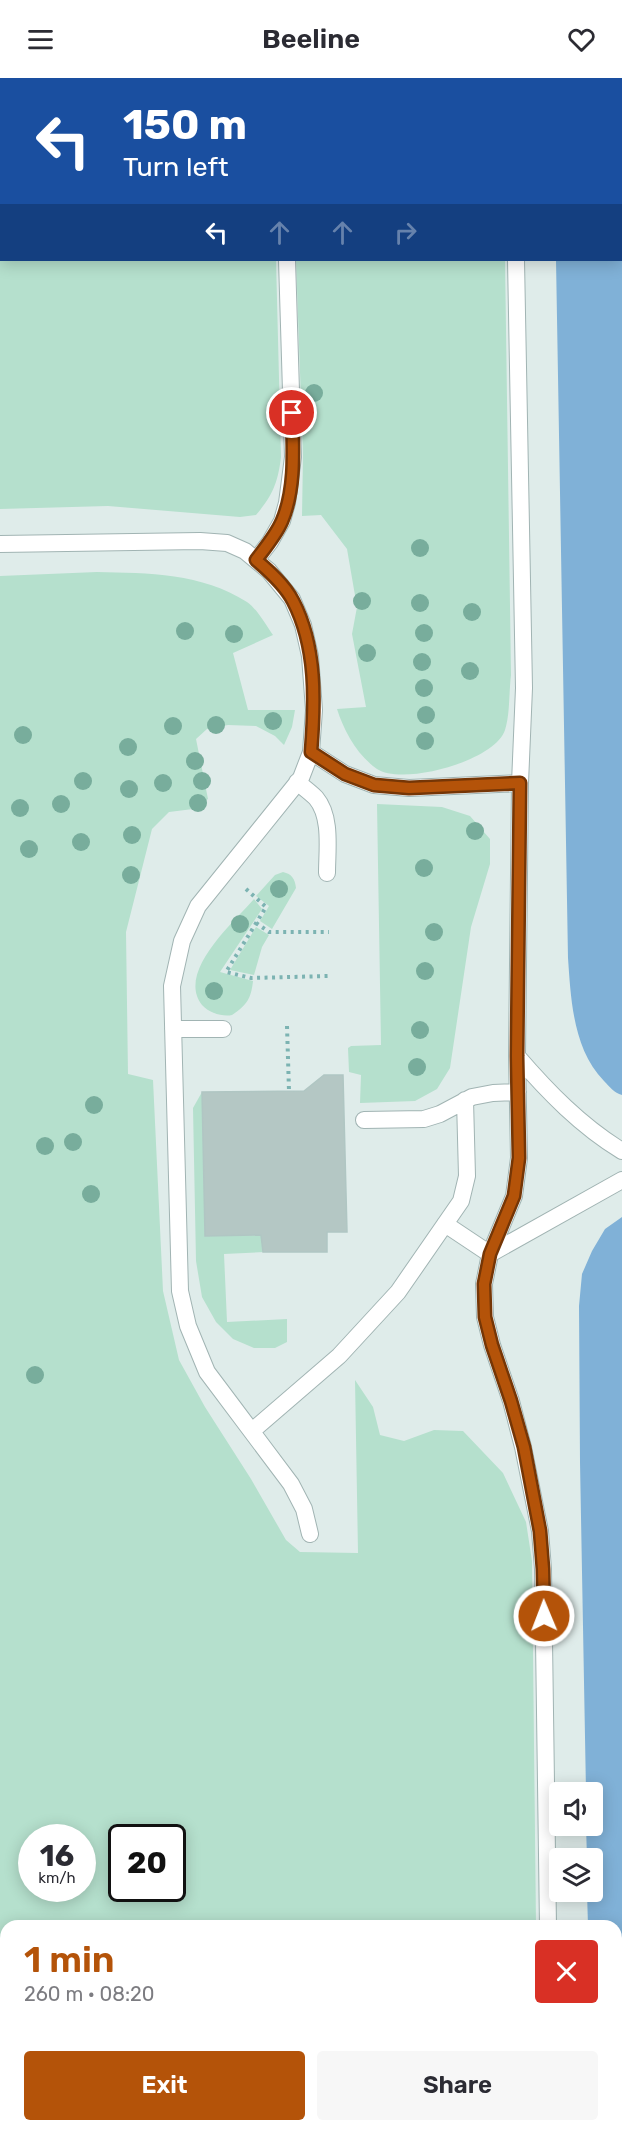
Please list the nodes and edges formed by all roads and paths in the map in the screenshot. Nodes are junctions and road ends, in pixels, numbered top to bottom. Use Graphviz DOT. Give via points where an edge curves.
graph roads {
  1 [pos="287,261"];
  2 [pos="516,261"];
  3 [pos="0,544"];
  4 [pos="256,560"];
  5 [pos="311,752"];
  6 [pos="297,782"];
  7 [pos="520,783"];
  8 [pos="327,873"];
  9 [pos="254,897"];
  10 [pos="256,923"];
  11 [pos="329,932"];
  12 [pos="329,976"];
  13 [pos="287,1026"];
  14 [pos="173,1029"];
  15 [pos="223,1029"];
  16 [pos="517,1056"];
  17 [pos="289,1091"];
  18 [pos="518,1092"];
  19 [pos="465,1100"];
  20 [pos="364,1120"];
  21 [pos="622,1151"];
  22 [pos="622,1180"];
  23 [pos="445,1224"];
  24 [pos="490,1254"];
  25 [pos="252,1431"];
  26 [pos="310,1534"];
  27 [pos="548,1920"];
  1 -- 4 [label="lane" via="293,457 282,521"];
  2 -- 7 [label="lane" via="524,688"];
  3 -- 4 [label="lane" via="200,541 227,543"];
  4 -- 5 [label="lane" via="292,599 303,625 314,710"];
  5 -- 6 [label="lane"];
  5 -- 7 [label="lane" via="345,774 374,785 409,788"];
  6 -- 8 [label="lane" via="324,810"];
  6 -- 14 [label="lane" via="198,906 182,941 172,986"];
  7 -- 16 [label="lane"];
  9 -- 10 [label="path" via="266,907"];
  10 -- 11 [label="path" via="269,932"];
  10 -- 12 [label="path" via="226,972 251,978"];
  13 -- 17 [label="path"];
  14 -- 15 [label="lane"];
  14 -- 25 [label="lane" via="180,1291 188,1326 207,1372"];
  16 -- 18 [label="lane"];
  16 -- 21 [label="lane" via="560,1104"];
  18 -- 19 [label="lane"];
  18 -- 24 [label="lane" via="519,1158 514,1196"];
  19 -- 20 [label="lane" via="424,1119"];
  19 -- 23 [label="lane" via="465,1192"];
  22 -- 24 [label="lane"];
  23 -- 24 [label="lane"];
  23 -- 25 [label="lane" via="398,1292 339,1356"];
  24 -- 27 [label="lane" via="484,1284 485,1317 524,1447 540,1531"];
  25 -- 26 [label="lane" via="291,1484 304,1509"];
}
